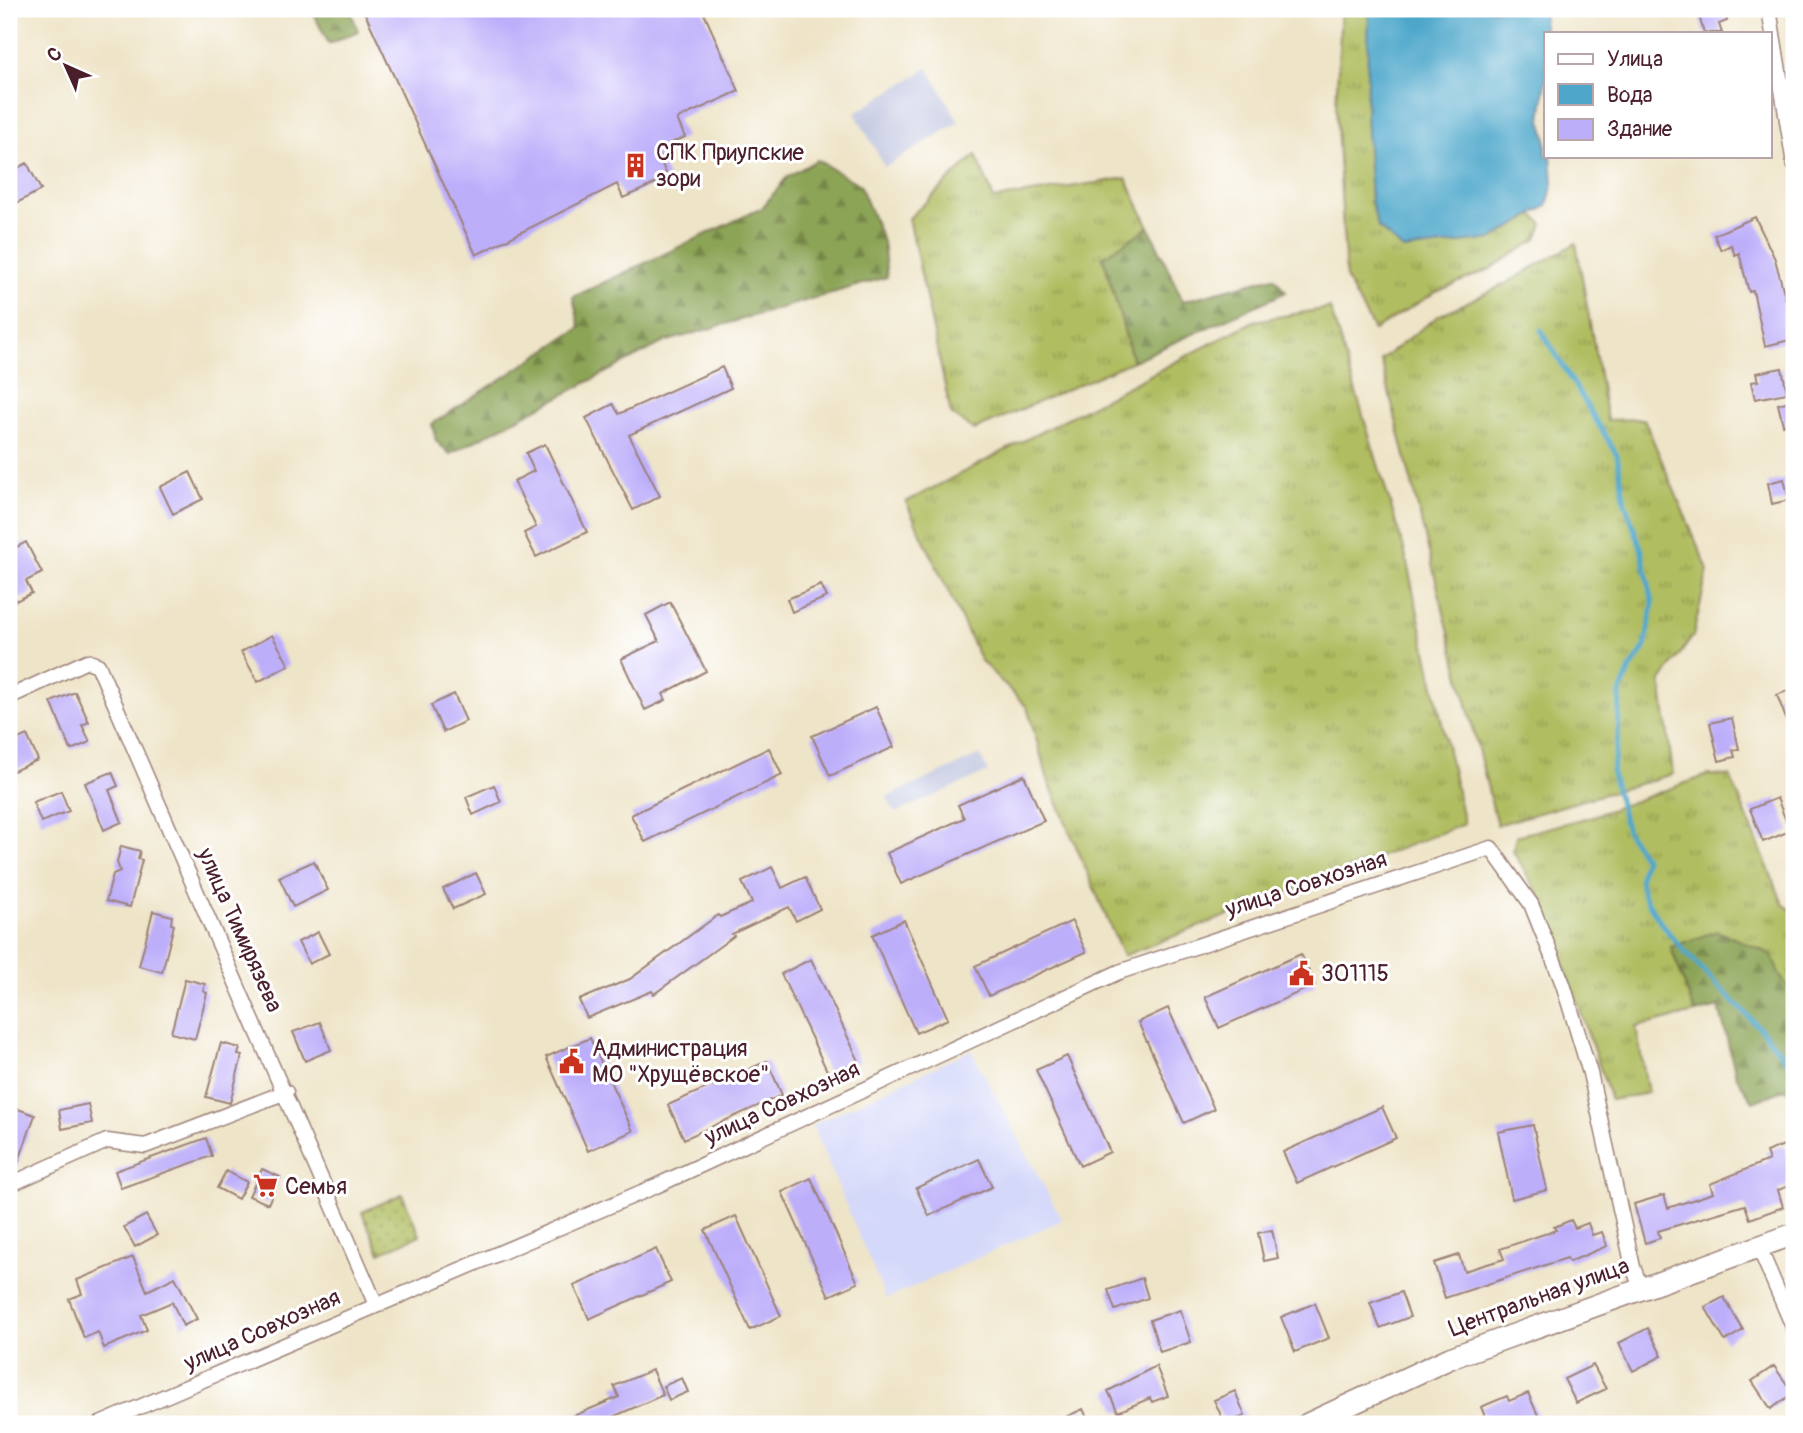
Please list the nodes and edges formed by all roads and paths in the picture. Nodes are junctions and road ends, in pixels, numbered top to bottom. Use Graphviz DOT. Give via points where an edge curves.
graph roads {
  1 [pos="1769,9"];
  2 [pos="1794,164"];
  3 [pos="9,697"];
  4 [pos="286,1092"];
  5 [pos="9,1185"];
  6 [pos="1794,1234"];
  7 [pos="1758,1245"];
  8 [pos="1641,1288"];
  9 [pos="376,1305"];
  10 [pos="1794,1329"];
  11 [pos="100,1424"];
  12 [pos="1308,1424"];
  1 -- 2 [label="street"];
  3 -- 4 [label="street, улица Тимирязева" via="87,661 98,665"];
  4 -- 5 [label="street" via="145,1146 107,1141"];
  4 -- 9 [label="street, улица Тимирязева"];
  6 -- 7 [label="main road, Центральная улица"];
  7 -- 8 [label="main road, Центральная улица"];
  7 -- 10 [label="street"];
  8 -- 9 [label="street, улица Совхозная" via="1590,1073 1563,984 1531,904 1491,848 1118,972 656,1186"];
  8 -- 12 [label="main road, Центральная улица" via="1450,1358"];
  9 -- 11 [label="street, улица Совхозная"];
}
